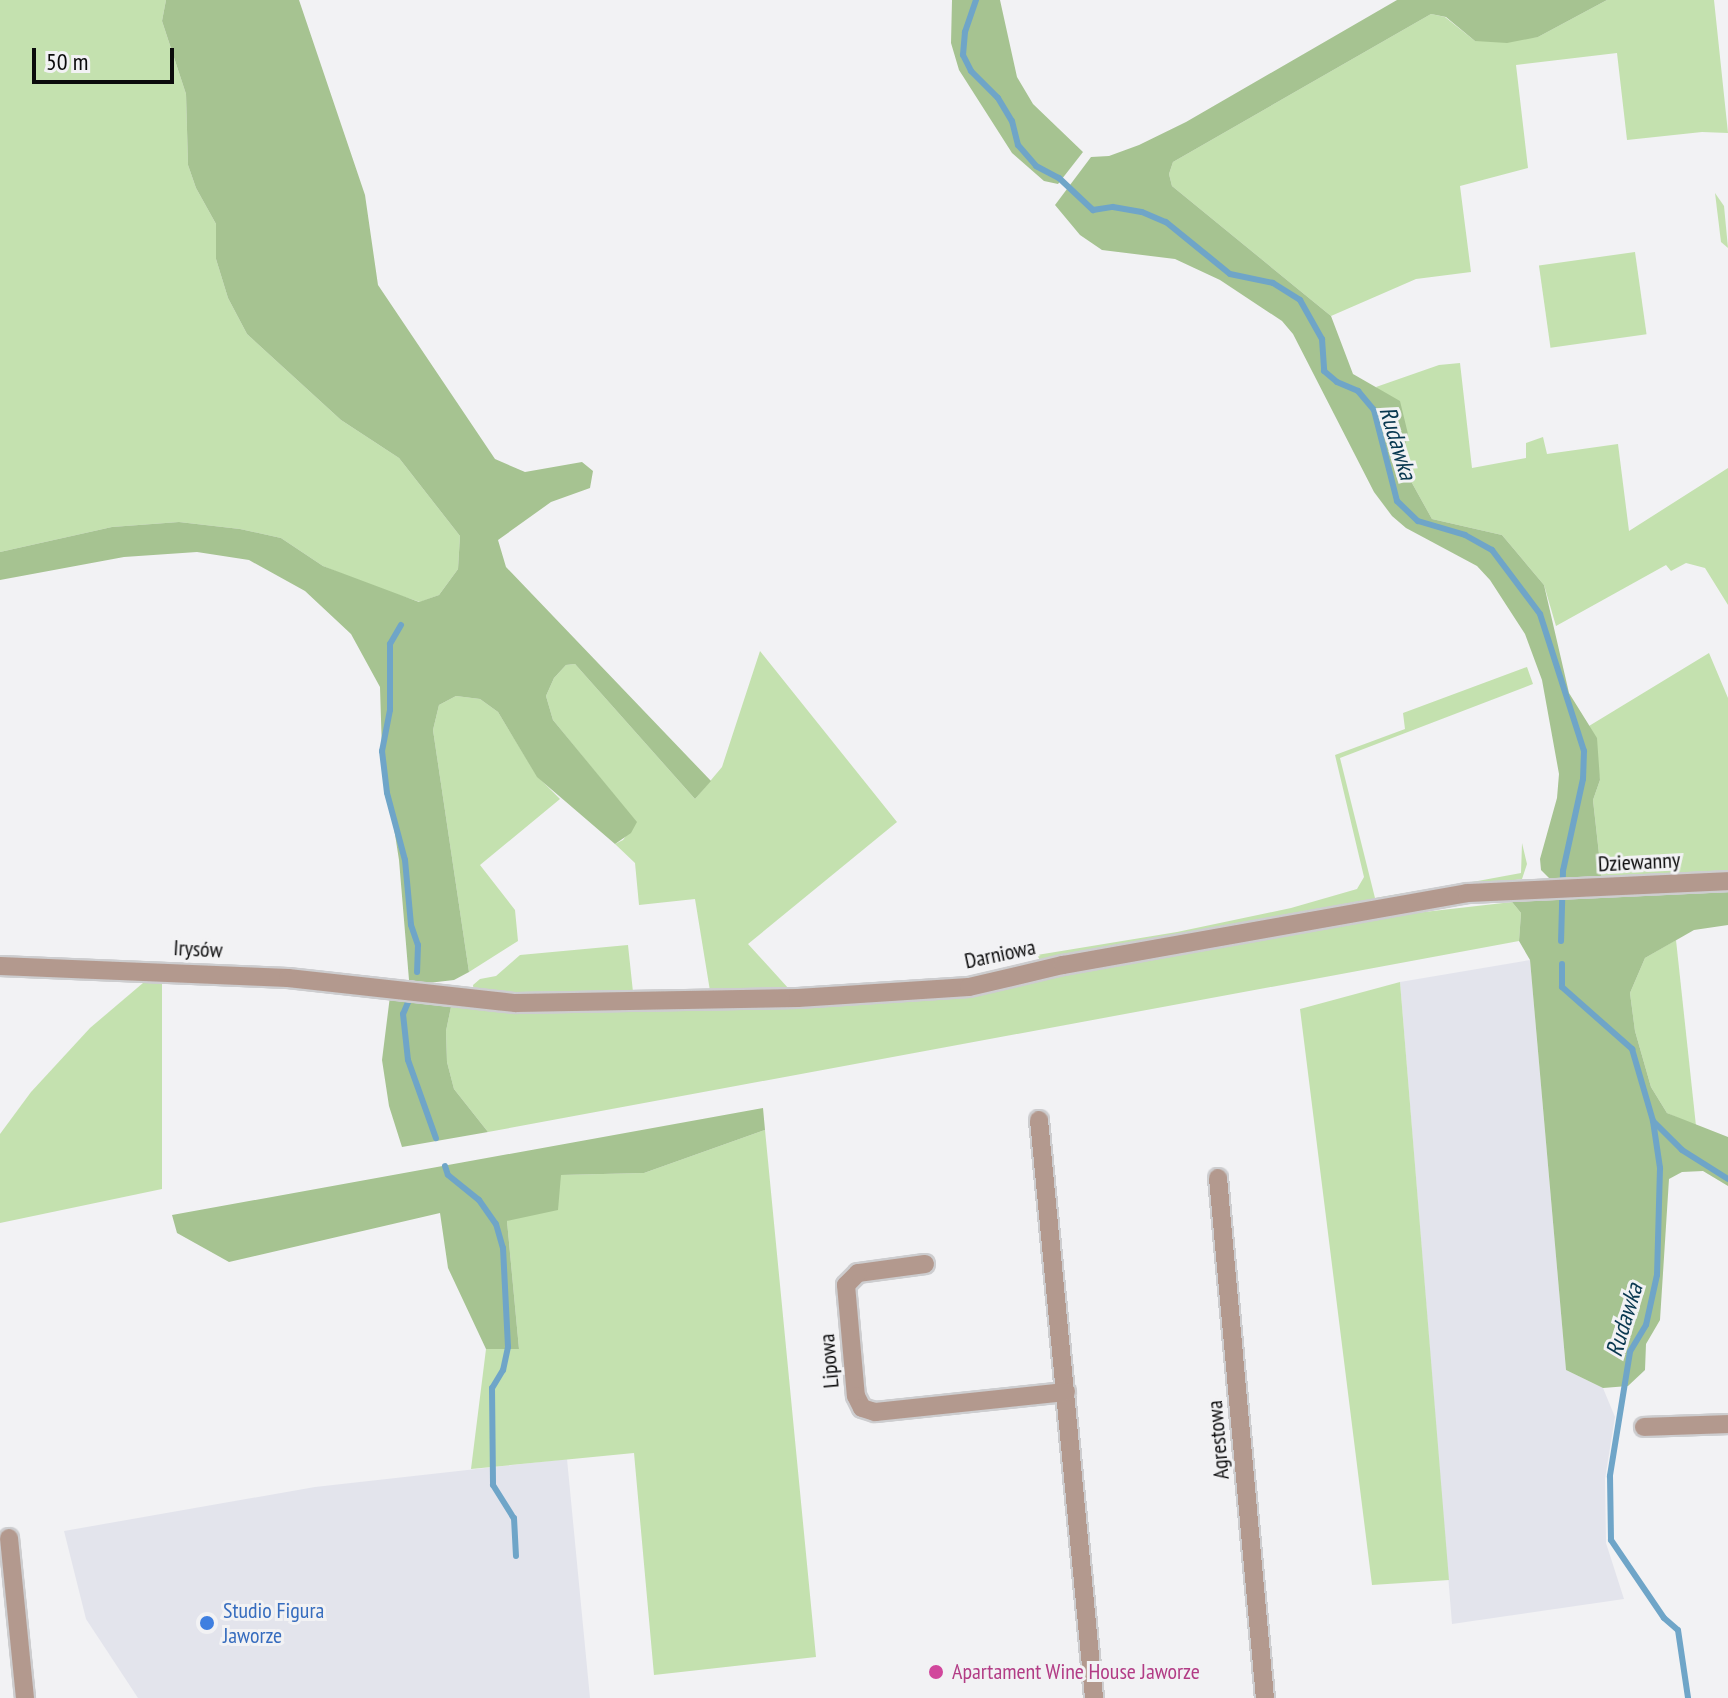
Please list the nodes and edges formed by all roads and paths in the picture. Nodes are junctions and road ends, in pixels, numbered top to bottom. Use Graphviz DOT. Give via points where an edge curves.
graph roads {
  1 [pos="1728,881"];
  2 [pos="1551,889"];
  3 [pos="0,966"];
  4 [pos="392,988"];
  5 [pos="1039,1120"];
  6 [pos="1218,1178"];
  7 [pos="925,1264"];
  8 [pos="1066,1392"];
  9 [pos="1728,1424"];
  10 [pos="1644,1427"];
  11 [pos="9,1538"];
  12 [pos="25,1698"];
  13 [pos="1094,1698"];
  14 [pos="1265,1698"];
  1 -- 2 [label="street, Dziewanny"];
  2 -- 4 [label="street, Darniowa" via="1493,890 1382,906 969,987 798,998 516,1003"];
  3 -- 4 [label="street, Irysów" via="175,971"];
  5 -- 8 [label="street"];
  6 -- 14 [label="street, Agrestowa"];
  7 -- 8 [label="street, Lipowa" via="858,1273 846,1285 856,1396 862,1408 875,1412"];
  8 -- 13 [label="street"];
  9 -- 10 [label="street"];
  11 -- 12 [label="street"];
}
